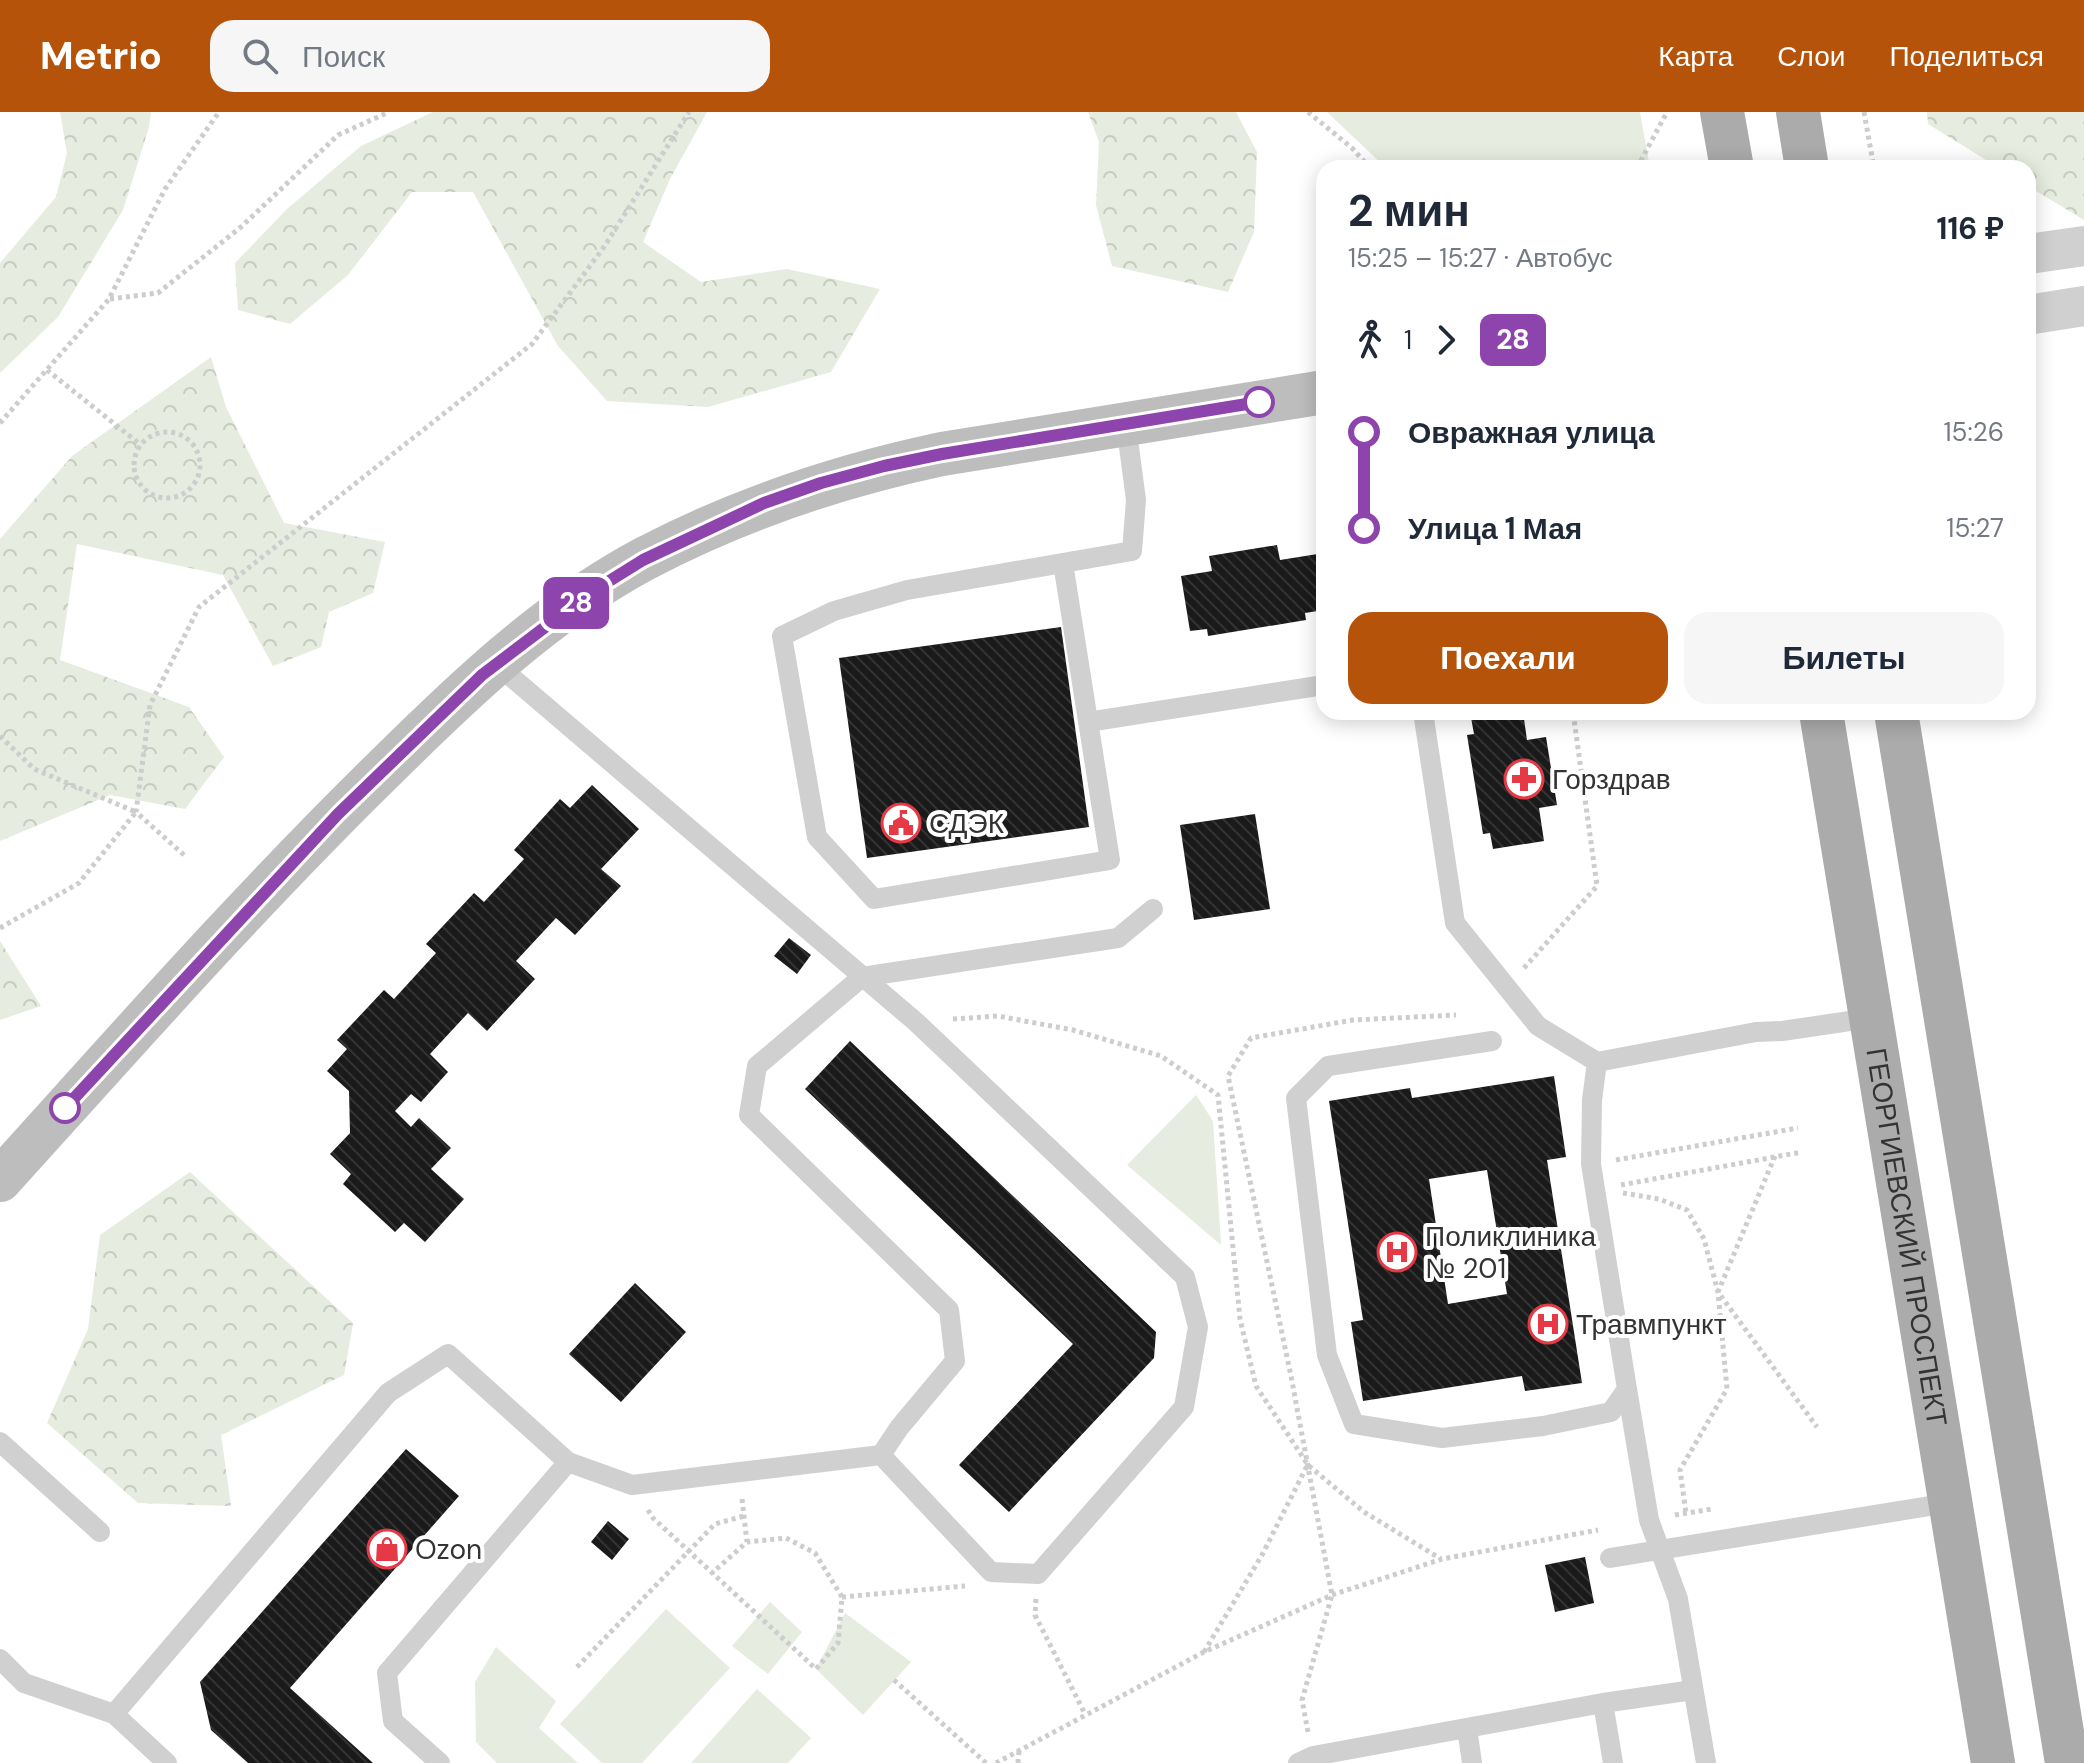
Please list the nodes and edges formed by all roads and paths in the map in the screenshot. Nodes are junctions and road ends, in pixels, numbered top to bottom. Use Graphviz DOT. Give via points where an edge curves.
graph roads {
  1 [pos="219,112"];
  2 [pos="389,112"];
  3 [pos="689,112"];
  4 [pos="1308,112"];
  5 [pos="1667,112"];
  6 [pos="1722,112"];
  7 [pos="1798,112"];
  8 [pos="1864,112"];
  9 [pos="1363,160"];
  10 [pos="1641,160"];
  11 [pos="1731,160"];
  12 [pos="1806,160"];
  13 [pos="1873,160"];
  14 [pos="2084,246"];
  15 [pos="2036,253"];
  16 [pos="109,299"];
  17 [pos="2084,306"];
  18 [pos="2036,314"];
  19 [pos="47,370"];
  20 [pos="1316,393"];
  21 [pos="0,423"];
  22 [pos="1126,424"];
  23 [pos="141,445"];
  24 [pos="1063,563"];
  25 [pos="496,664"];
  26 [pos="1316,686"];
  27 [pos="1424,720"];
  28 [pos="1574,720"];
  29 [pos="1822,720"];
  30 [pos="1897,720"];
  31 [pos="1088,722"];
  32 [pos="0,736"];
  33 [pos="136,812"];
  34 [pos="184,855"];
  35 [pos="1153,909"];
  36 [pos="0,928"];
  37 [pos="862,977"];
  38 [pos="1507,987"];
  39 [pos="1870,1018"];
  40 [pos="916,1022"];
  41 [pos="1492,1041"];
  42 [pos="1597,1062"];
  43 [pos="1798,1128"];
  44 [pos="1802,1152"];
  45 [pos="1648,1155"];
  46 [pos="1775,1156"];
  47 [pos="0,1180"];
  48 [pos="1651,1180"];
  49 [pos="1596,1189"];
  50 [pos="1718,1292"];
  51 [pos="1627,1389"];
  52 [pos="1817,1427"];
  53 [pos="0,1442"];
  54 [pos="881,1455"];
  55 [pos="568,1462"];
  56 [pos="1308,1465"];
  57 [pos="739,1472"];
  58 [pos="632,1485"];
  59 [pos="1948,1503"];
  60 [pos="1718,1508"];
  61 [pos="1686,1513"];
  62 [pos="744,1516"];
  63 [pos="1649,1520"];
  64 [pos="100,1532"];
  65 [pos="747,1542"];
  66 [pos="1699,1543"];
  67 [pos="1660,1550"];
  68 [pos="688,1551"];
  69 [pos="1610,1558"];
  70 [pos="1442,1559"];
  71 [pos="991,1572"];
  72 [pos="712,1573"];
  73 [pos="1038,1574"];
  74 [pos="842,1597"];
  75 [pos="1204,1652"];
  76 [pos="0,1659"];
  77 [pos="577,1667"];
  78 [pos="894,1680"];
  79 [pos="1693,1690"];
  80 [pos="1603,1703"];
  81 [pos="114,1714"];
  82 [pos="1085,1714"];
  83 [pos="1467,1728"];
  84 [pos="1019,1750"];
  85 [pos="167,1763"];
  86 [pos="440,1763"];
  87 [pos="986,1763"];
  88 [pos="996,1763"];
  89 [pos="1018,1763"];
  90 [pos="1298,1763"];
  91 [pos="1472,1763"];
  92 [pos="1613,1763"];
  93 [pos="1706,1763"];
  94 [pos="1993,1763"];
  95 [pos="2067,1763"];
  1 -- 16 [label="path" via="165,189"];
  2 -- 16 [label="path" via="338,135 241,227 158,293"];
  3 -- 33 [label="path" via="604,247 532,344 199,607 150,705"];
  4 -- 9 [label="path"];
  5 -- 10 [label="path"];
  6 -- 11 [label="main road"];
  7 -- 12 [label="main road"];
  8 -- 13 [label="path"];
  14 -- 15 [label="street"];
  16 -- 19 [label="path"];
  17 -- 18 [label="street"];
  19 -- 21 [label="path"];
  19 -- 23 [label="path"];
  20 -- 22 [label="main road"];
  22 -- 24 [label="lane" via="1136,500 1132,551"];
  22 -- 25 [label="main road" via="884,466 764,503 643,560"];
  23 -- 23 [label="path" via="134,461 136,478 147,492 163,498 180,496 194,486 201,469 198,452 188,439 171,432"];
  24 -- 31 [label="lane"];
  24 -- 31 [label="lane" via="907,590 834,611 782,636 817,837 874,899 1110,860"];
  25 -- 37 [label="lane"];
  25 -- 47 [label="main road" via="338,814"];
  26 -- 31 [label="lane"];
  27 -- 38 [label="lane" via="1455,923"];
  28 -- 38 [label="path" via="1597,886"];
  29 -- 39 [label="main road, ГЕОРГИЕВСКИЙ ПРОСПЕКТ"];
  30 -- 95 [label="main road"];
  32 -- 33 [label="path" via="34,769"];
  33 -- 34 [label="path"];
  33 -- 36 [label="path" via="79,883"];
  35 -- 37 [label="lane" via="1118,938"];
  37 -- 40 [label="lane"];
  37 -- 54 [label="lane" via="757,1066 749,1115 949,1310 955,1361"];
  38 -- 42 [label="lane" via="1538,1026"];
  39 -- 42 [label="lane" via="1756,1032"];
  39 -- 59 [label="main road, ГЕОРГИЕВСКИЙ ПРОСПЕКТ"];
  40 -- 56 [label="path" via="998,1016 1073,1030 1161,1056 1218,1095 1240,1319 1256,1386"];
  40 -- 73 [label="lane" via="1185,1277 1198,1327 1184,1407"];
  41 -- 51 [label="lane" via="1328,1066 1296,1098 1327,1355 1354,1424 1442,1438 1611,1412"];
  42 -- 49 [label="lane" via="1591,1164"];
  43 -- 45 [label="path"];
  44 -- 46 [label="path"];
  46 -- 48 [label="path"];
  46 -- 50 [label="path"];
  49 -- 50 [label="path" via="1659,1199 1687,1210 1704,1239"];
  49 -- 51 [label="lane"];
  50 -- 52 [label="path"];
  50 -- 61 [label="path" via="1727,1389 1680,1470"];
  51 -- 63 [label="lane"];
  53 -- 64 [label="lane"];
  54 -- 57 [label="lane"];
  54 -- 71 [label="lane"];
  55 -- 58 [label="lane"];
  55 -- 81 [label="lane" via="448,1354 388,1393"];
  55 -- 86 [label="lane" via="387,1673 393,1721"];
  56 -- 70 [label="path" via="1364,1512"];
  56 -- 75 [label="path"];
  57 -- 58 [label="lane"];
  57 -- 62 [label="path"];
  58 -- 68 [label="path" via="653,1518"];
  59 -- 66 [label="lane"];
  59 -- 94 [label="main road, ГЕОРГИЕВСКИЙ ПРОСПЕКТ"];
  60 -- 61 [label="path"];
  61 -- 63 [label="path"];
  61 -- 66 [label="path"];
  62 -- 65 [label="path"];
  62 -- 68 [label="path" via="715,1524"];
  63 -- 67 [label="lane"];
  63 -- 70 [label="path"];
  65 -- 72 [label="path"];
  65 -- 74 [label="path" via="786,1538 815,1553"];
  66 -- 67 [label="lane"];
  67 -- 69 [label="lane"];
  67 -- 79 [label="lane" via="1678,1599"];
  68 -- 72 [label="path"];
  68 -- 77 [label="path"];
  70 -- 75 [label="path" via="1332,1595"];
  71 -- 73 [label="lane"];
  71 -- 74 [label="path" via="987,1584"];
  72 -- 74 [label="path" via="816,1669 838,1643"];
  73 -- 82 [label="path" via="1035,1615"];
  75 -- 82 [label="path"];
  76 -- 81 [label="lane" via="24,1683"];
  78 -- 87 [label="path"];
  79 -- 80 [label="lane"];
  79 -- 93 [label="lane"];
  80 -- 83 [label="lane"];
  80 -- 92 [label="lane"];
  81 -- 85 [label="lane"];
  82 -- 84 [label="path"];
  83 -- 90 [label="lane"];
  83 -- 91 [label="lane"];
  84 -- 88 [label="path"];
  84 -- 89 [label="path"];
}
